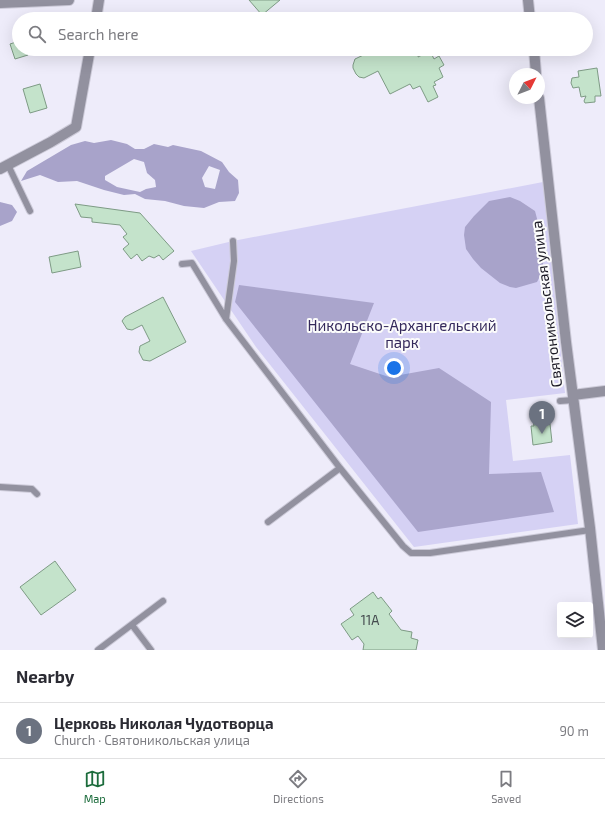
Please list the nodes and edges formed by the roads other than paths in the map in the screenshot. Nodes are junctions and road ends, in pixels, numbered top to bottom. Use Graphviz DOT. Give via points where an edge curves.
graph roads {
  1 [pos="69,0"];
  2 [pos="99,0"];
  3 [pos="528,0"];
  4 [pos="0,3"];
  5 [pos="97,12"];
  6 [pos="529,12"];
  7 [pos="89,56"];
  8 [pos="535,56"];
  9 [pos="536,68"];
  10 [pos="540,104"];
  11 [pos="4,167"];
  12 [pos="30,211"];
  13 [pos="233,242"];
  14 [pos="182,264"];
  15 [pos="226,319"];
  16 [pos="605,391"];
  17 [pos="573,397"];
  18 [pos="560,401"];
  19 [pos="340,468"];
  20 [pos="0,488"];
  21 [pos="37,494"];
  22 [pos="268,522"];
  23 [pos="590,530"];
  24 [pos="163,601"];
  25 [pos="132,625"];
  26 [pos="98,650"];
  27 [pos="151,650"];
  28 [pos="603,650"];
  1 -- 4 [label="street"];
  2 -- 5 [label="street"];
  3 -- 6 [label="street"];
  7 -- 11 [label="street" via="76,127"];
  8 -- 9 [label="street"];
  10 -- 17 [label="street, Святоникольская улица"];
  11 -- 12 [label="lane"];
  13 -- 15 [label="lane" via="234,261"];
  14 -- 15 [label="lane" via="192,263"];
  15 -- 19 [label="lane"];
  16 -- 17 [label="street"];
  17 -- 18 [label="lane"];
  17 -- 23 [label="street, Святоникольская улица"];
  19 -- 22 [label="lane"];
  19 -- 23 [label="lane" via="411,553 430,553"];
  20 -- 21 [label="lane" via="32,489"];
  23 -- 28 [label="street, Святоникольская улица"];
  24 -- 25 [label="lane"];
  25 -- 26 [label="lane"];
  25 -- 27 [label="lane"];
}
